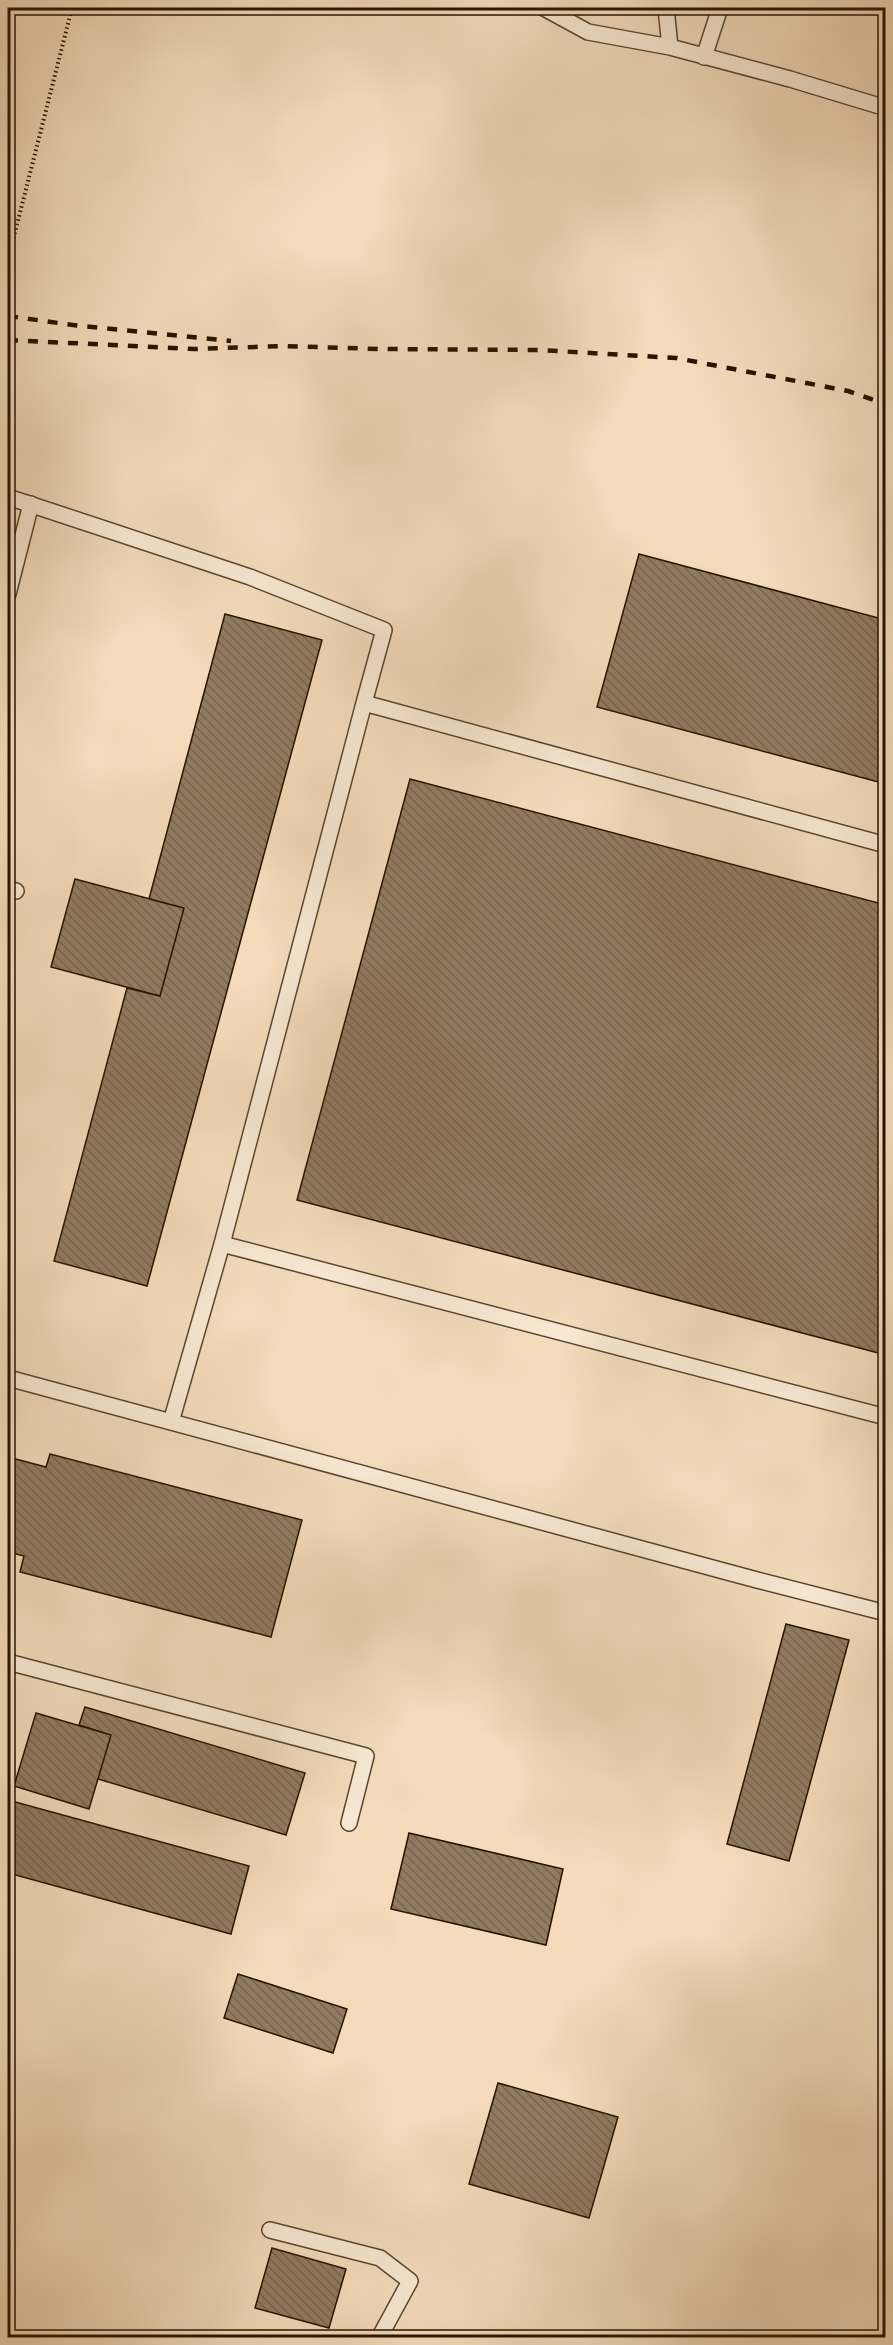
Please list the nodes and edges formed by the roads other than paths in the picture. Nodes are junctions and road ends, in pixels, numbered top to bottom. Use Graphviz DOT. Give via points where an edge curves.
graph roads {
  1 [pos="544,8"];
  2 [pos="666,8"];
  3 [pos="720,8"];
  4 [pos="670,47"];
  5 [pos="704,57"];
  6 [pos="885,108"];
  7 [pos="8,497"];
  8 [pos="31,504"];
  9 [pos="8,594"];
  10 [pos="364,704"];
  11 [pos="885,845"];
  12 [pos="222,1244"];
  13 [pos="8,1378"];
  14 [pos="885,1418"];
  15 [pos="171,1422"];
  16 [pos="885,1612"];
  17 [pos="8,1662"];
  18 [pos="349,1824"];
  19 [pos="270,2230"];
  20 [pos="379,2337"];
  1 -- 4 [label="lane" via="588,32"];
  2 -- 4 [label="lane"];
  3 -- 5 [label="lane"];
  4 -- 5 [label="lane"];
  5 -- 6 [label="lane"];
  7 -- 8 [label="lane"];
  8 -- 9 [label="lane"];
  8 -- 10 [label="lane" via="249,578 384,630"];
  10 -- 11 [label="lane"];
  10 -- 12 [label="lane"];
  12 -- 14 [label="lane"];
  12 -- 15 [label="lane"];
  13 -- 15 [label="lane"];
  15 -- 16 [label="lane"];
  17 -- 18 [label="lane" via="366,1756"];
  19 -- 20 [label="lane" via="380,2258 410,2281"];
}
